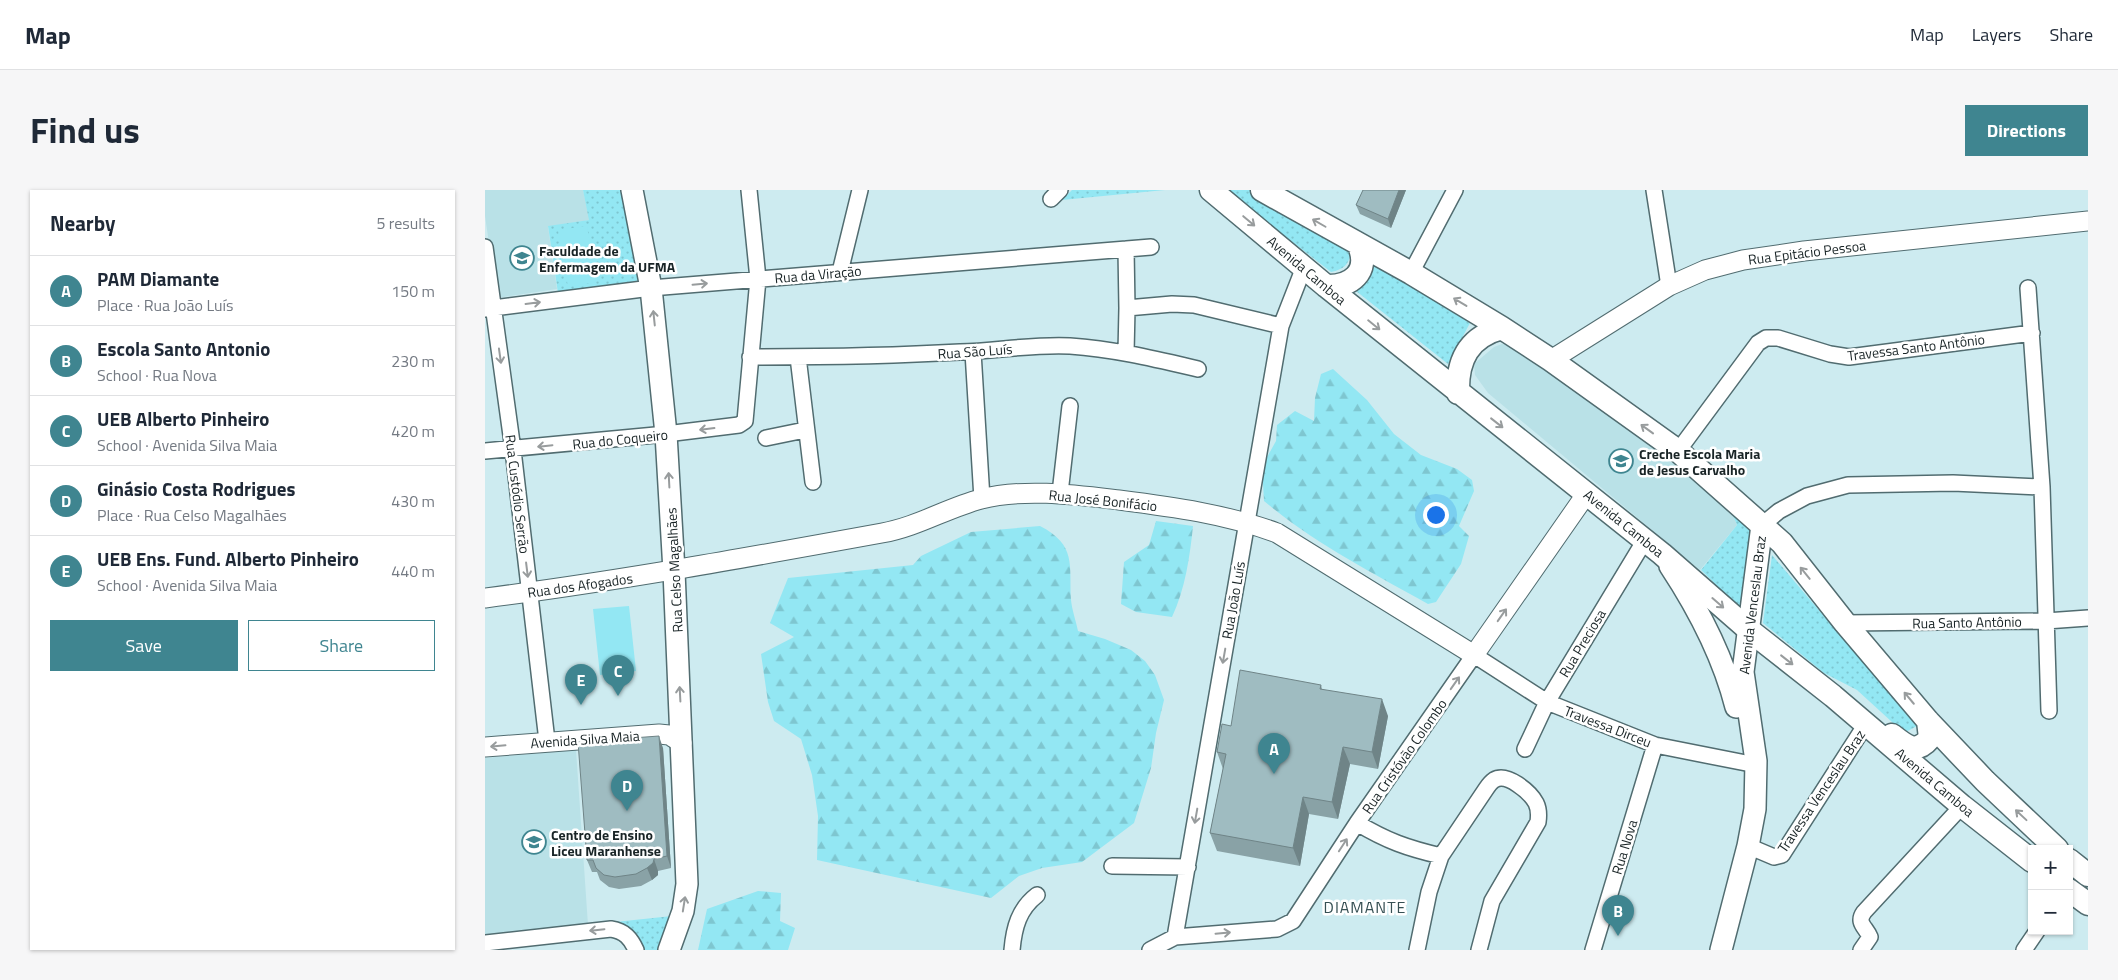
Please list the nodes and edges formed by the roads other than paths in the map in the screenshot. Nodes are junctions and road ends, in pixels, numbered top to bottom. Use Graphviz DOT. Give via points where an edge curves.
graph roads {
  1 [pos="632,190"];
  2 [pos="749,190"];
  3 [pos="860,190"];
  4 [pos="1211,190"];
  5 [pos="1262,190"];
  6 [pos="1455,190"];
  7 [pos="1654,190"];
  8 [pos="2088,221"];
  9 [pos="1359,246"];
  10 [pos="485,247"];
  11 [pos="1151,247"];
  12 [pos="1126,249"];
  13 [pos="1304,267"];
  14 [pos="840,272"];
  15 [pos="1411,273"];
  16 [pos="758,279"];
  17 [pos="1326,286"];
  18 [pos="1669,286"];
  19 [pos="651,288"];
  20 [pos="2028,288"];
  21 [pos="1127,308"];
  22 [pos="489,309"];
  23 [pos="1281,326"];
  24 [pos="1502,328"];
  25 [pos="2032,333"];
  26 [pos="973,352"];
  27 [pos="1126,352"];
  28 [pos="750,357"];
  29 [pos="799,357"];
  30 [pos="1551,360"];
  31 [pos="1198,369"];
  32 [pos="1459,393"];
  33 [pos="1070,406"];
  34 [pos="805,430"];
  35 [pos="666,434"];
  36 [pos="766,438"];
  37 [pos="513,450"];
  38 [pos="485,451"];
  39 [pos="1678,451"];
  40 [pos="813,482"];
  41 [pos="2042,487"];
  42 [pos="1060,493"];
  43 [pos="1587,493"];
  44 [pos="982,499"];
  45 [pos="1247,522"];
  46 [pos="1762,525"];
  47 [pos="1645,540"];
  48 [pos="1662,554"];
  49 [pos="674,571"];
  50 [pos="530,592"];
  51 [pos="485,598"];
  52 [pos="2088,618"];
  53 [pos="2046,621"];
  54 [pos="1845,623"];
  55 [pos="1749,630"];
  56 [pos="1474,655"];
  57 [pos="1833,696"];
  58 [pos="1547,702"];
  59 [pos="2049,712"];
  60 [pos="1928,721"];
  61 [pos="1866,724"];
  62 [pos="547,742"];
  63 [pos="682,743"];
  64 [pos="1655,745"];
  65 [pos="485,747"];
  66 [pos="1525,749"];
  67 [pos="1751,762"];
  68 [pos="1962,806"];
  69 [pos="1357,823"];
  70 [pos="2053,845"];
  71 [pos="1748,846"];
  72 [pos="1441,856"];
  73 [pos="2088,857"];
  74 [pos="2028,858"];
  75 [pos="2073,859"];
  76 [pos="2073,862"];
  77 [pos="1112,866"];
  78 [pos="1188,867"];
  79 [pos="2088,875"];
  80 [pos="2073,893"];
  81 [pos="1037,895"];
  82 [pos="2088,904"];
  83 [pos="2034,935"];
  84 [pos="1175,937"];
  85 [pos="485,943"];
  86 [pos="1154,949"];
  87 [pos="636,950"];
  88 [pos="669,950"];
  89 [pos="1012,950"];
  90 [pos="1417,950"];
  91 [pos="1479,950"];
  92 [pos="1593,950"];
  93 [pos="1710,950"];
  94 [pos="1721,950"];
  95 [pos="1861,950"];
  96 [pos="2024,950"];
  1 -- 19 [label="main road, Rua Celso Magalhães"];
  2 -- 16 [label="street"];
  3 -- 14 [label="street"];
  4 -- 13 [label="main road, Avenida Camboa, one-way"];
  9 -- 5 [label="main road, one-way"];
  6 -- 15 [label="street"];
  7 -- 18 [label="street"];
  8 -- 18 [label="street, Rua Epitácio Pessoa" via="1743,260 1705,270"];
  9 -- 15 [label="main road"];
  9 -- 17 [label="main road" via="1362,262 1355,278 1338,287"];
  10 -- 22 [label="street, Rua Custódio Serrão"];
  11 -- 12 [label="street, Rua da Viração"];
  12 -- 14 [label="street, Rua da Viração"];
  12 -- 21 [label="street"];
  13 -- 17 [label="main road, Avenida Camboa"];
  13 -- 23 [label="street, Rua João Luís"];
  14 -- 16 [label="street, Rua da Viração"];
  24 -- 15 [label="main road, one-way"];
  19 -- 16 [label="street, Rua da Viração, one-way"];
  16 -- 28 [label="street"];
  17 -- 32 [label="main road, Avenida Camboa, one-way"];
  18 -- 30 [label="street, Rua Epitácio Pessoa"];
  22 -- 19 [label="street, Rua da Viração, one-way"];
  35 -- 19 [label="main road, Rua Celso Magalhães, one-way"];
  20 -- 25 [label="street"];
  21 -- 23 [label="street" via="1194,305"];
  21 -- 27 [label="street"];
  22 -- 37 [label="street, Rua Custódio Serrão, one-way"];
  23 -- 45 [label="street, Rua João Luís"];
  24 -- 30 [label="main road"];
  24 -- 32 [label="main road" via="1483,335 1466,352 1459,373"];
  25 -- 39 [label="street, Travessa Santo Antônio" via="1849,357 1778,338 1766,338 1758,344"];
  25 -- 41 [label="street"];
  26 -- 27 [label="street, Rua São Luís" via="1033,346"];
  26 -- 29 [label="street, Rua São Luís" via="857,358"];
  26 -- 44 [label="street"];
  27 -- 31 [label="street, Rua São Luís"];
  28 -- 29 [label="street, Rua São Luís"];
  28 -- 35 [label="street, Rua do Coqueiro, one-way" via="745,421 739,425"];
  29 -- 34 [label="street"];
  39 -- 30 [label="main road, one-way"];
  32 -- 43 [label="main road, Avenida Camboa, one-way"];
  33 -- 42 [label="street"];
  34 -- 36 [label="street"];
  34 -- 40 [label="street"];
  35 -- 37 [label="street, Rua do Coqueiro, one-way"];
  49 -- 35 [label="main road, Rua Celso Magalhães, one-way"];
  37 -- 38 [label="street, Rua do Coqueiro"];
  37 -- 50 [label="street, Rua Custódio Serrão, one-way"];
  39 -- 46 [label="main road"];
  41 -- 46 [label="street" via="1953,483 1848,485 1807,496 1779,511"];
  41 -- 53 [label="street"];
  42 -- 44 [label="street, Rua José Bonifácio"];
  42 -- 45 [label="street, Rua José Bonifácio" via="1173,507"];
  43 -- 47 [label="main road, Avenida Camboa"];
  56 -- 43 [label="street, Rua Cristóvão Colombo, one-way"];
  44 -- 49 [label="street, Rua José Bonifácio" via="897,530"];
  45 -- 56 [label="street, Rua José Bonifácio" via="1293,541"];
  45 -- 78 [label="street, Rua João Luís, one-way"];
  54 -- 46 [label="main road, one-way" via="1782,543"];
  46 -- 55 [label="main road, Avenida Venceslau Braz"];
  47 -- 48 [label="main road, Avenida Camboa"];
  47 -- 58 [label="street, Rua Preciosa"];
  48 -- 55 [label="main road, Avenida Camboa, one-way"];
  48 -- 67 [label="main road, Avenida Venceslau Braz" via="1689,595 1715,646 1731,688"];
  49 -- 50 [label="street, Rua dos Afogados"];
  63 -- 49 [label="main road, Rua Celso Magalhães, one-way"];
  50 -- 51 [label="street, Rua dos Afogados"];
  50 -- 62 [label="street, Rua Custódio Serrão"];
  52 -- 53 [label="street, Rua Santo Antônio"];
  53 -- 54 [label="street, Rua Santo Antônio"];
  53 -- 59 [label="street"];
  60 -- 54 [label="main road, one-way"];
  55 -- 57 [label="main road, Avenida Camboa, one-way"];
  55 -- 67 [label="main road, Avenida Venceslau Braz" via="1743,672"];
  56 -- 58 [label="street, Travessa Dirceu"];
  69 -- 56 [label="street, Rua Cristóvão Colombo, one-way"];
  57 -- 60 [label="main road" via="1859,708 1907,746 1917,748 1931,738"];
  57 -- 61 [label="main road, Avenida Camboa"];
  58 -- 64 [label="street, Travessa Dirceu"];
  58 -- 66 [label="street, Rua Preciosa"];
  70 -- 60 [label="main road, one-way" via="1985,782"];
  61 -- 68 [label="main road, Avenida Camboa"];
  61 -- 71 [label="street, Travessa Venceslau Braz" via="1782,855 1774,857"];
  62 -- 63 [label="street, Avenida Silva Maia" via="659,734 669,735"];
  62 -- 65 [label="street, Avenida Silva Maia, one-way"];
  88 -- 63 [label="main road, Rua Celso Magalhães, one-way" via="683,911 687,884"];
  64 -- 67 [label="street, Travessa Dirceu"];
  64 -- 92 [label="street, Rua Nova"];
  67 -- 71 [label="main road, Avenida Venceslau Braz" via="1755,809"];
  67 -- 93 [label="main road, Avenida Venceslau Braz" via="1744,814"];
  68 -- 74 [label="main road, Avenida Camboa"];
  68 -- 95 [label="street" via="1861,916 1861,924 1870,937"];
  69 -- 72 [label="street" via="1383,839"];
  84 -- 69 [label="street, Rua Cristóvão Colombo, one-way" via="1286,926 1298,915"];
  71 -- 94 [label="main road, Avenida Venceslau Braz"];
  72 -- 90 [label="street" via="1429,892"];
  72 -- 91 [label="street" via="1493,780 1510,780 1536,804 1538,822 1492,901"];
  73 -- 75 [label="street"];
  76 -- 79 [label="main road"];
  77 -- 78 [label="street"];
  78 -- 84 [label="street, Rua João Luís"];
  80 -- 82 [label="main road"];
  81 -- 89 [label="street" via="1026,904 1017,920"];
  83 -- 96 [label="street"];
  84 -- 86 [label="street"];
  87 -- 85 [label="street, one-way" via="625,934 611,929"];
}
